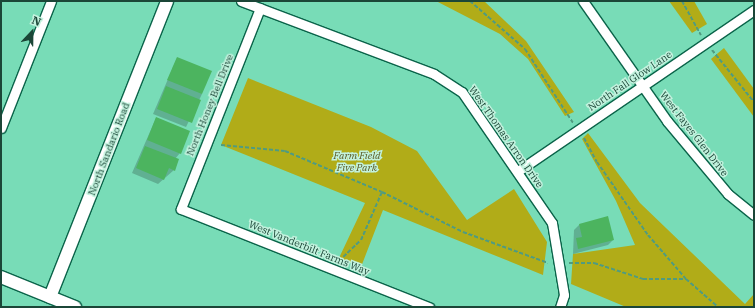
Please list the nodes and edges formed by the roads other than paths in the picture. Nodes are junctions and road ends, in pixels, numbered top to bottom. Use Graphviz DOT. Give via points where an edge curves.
graph roads {
  1 [pos="52,1"];
  2 [pos="167,1"];
  3 [pos="241,1"];
  4 [pos="583,1"];
  5 [pos="260,8"];
  6 [pos="754,10"];
  7 [pos="643,86"];
  8 [pos="1,128"];
  9 [pos="518,171"];
  10 [pos="181,209"];
  11 [pos="754,215"];
  12 [pos="1,278"];
  13 [pos="50,297"];
  14 [pos="75,307"];
  15 [pos="429,307"];
  16 [pos="560,307"];
  1 -- 8 [label="street"];
  2 -- 13 [label="main road, North Sandario Road"];
  3 -- 5 [label="street, West Thomas Arron Drive"];
  4 -- 7 [label="street, West Fayes Glen Drive"];
  5 -- 9 [label="street, West Thomas Arron Drive" via="434,74 451,84 462,92"];
  5 -- 10 [label="street, North Honey Bell Drive"];
  6 -- 7 [label="street, North Fall Glow Lane"];
  7 -- 9 [label="street, North Fall Glow Lane"];
  7 -- 11 [label="street, West Fayes Glen Drive" via="728,194"];
  9 -- 16 [label="street, West Thomas Arron Drive" via="552,223 564,295"];
  10 -- 15 [label="street, West Vanderbilt Farms Way"];
  12 -- 13 [label="main road"];
  13 -- 14 [label="main road"];
}
